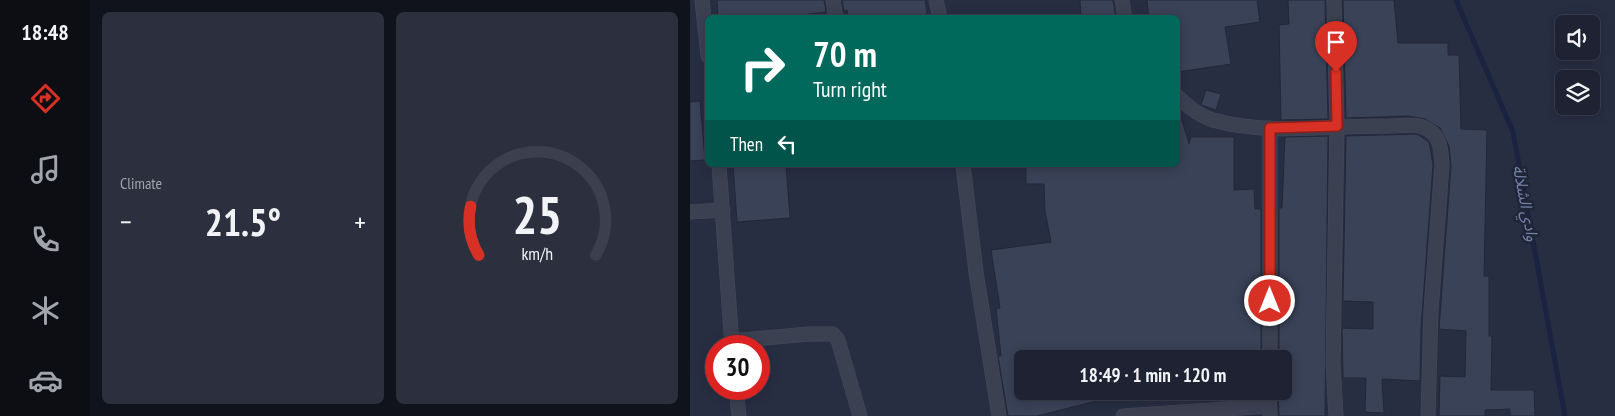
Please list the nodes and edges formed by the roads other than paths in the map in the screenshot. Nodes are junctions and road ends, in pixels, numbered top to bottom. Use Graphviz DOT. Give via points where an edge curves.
graph roads {
  1 [pos="702,0"];
  2 [pos="833,0"];
  3 [pos="936,0"];
  4 [pos="1122,0"];
  5 [pos="1334,0"];
  6 [pos="836,15"];
  7 [pos="939,15"];
  8 [pos="1124,15"];
  9 [pos="705,28"];
  10 [pos="1180,99"];
  11 [pos="1337,126"];
  12 [pos="1270,128"];
  13 [pos="719,167"];
  14 [pos="964,167"];
  15 [pos="723,210"];
  16 [pos="690,212"];
  17 [pos="730,335"];
  18 [pos="770,339"];
  19 [pos="1270,350"];
  20 [pos="737,400"];
  21 [pos="1270,411"];
  22 [pos="739,416"];
  23 [pos="860,416"];
  24 [pos="999,416"];
  25 [pos="1123,416"];
  26 [pos="1336,416"];
  27 [pos="1428,416"];
  1 -- 9 [label="street"];
  2 -- 6 [label="street"];
  3 -- 7 [label="street"];
  4 -- 8 [label="street"];
  5 -- 11 [label="street"];
  10 -- 12 [label="street" via="1212,120"];
  11 -- 12 [label="street"];
  11 -- 26 [label="street" via="1333,363"];
  11 -- 27 [label="street" via="1422,127 1436,136 1441,144"];
  12 -- 19 [label="street"];
  13 -- 15 [label="street"];
  14 -- 24 [label="street" via="976,272"];
  15 -- 16 [label="street"];
  15 -- 17 [label="street"];
  18 -- 23 [label="street" via="834,334"];
  20 -- 22 [label="street"];
  21 -- 25 [label="street"];
}
